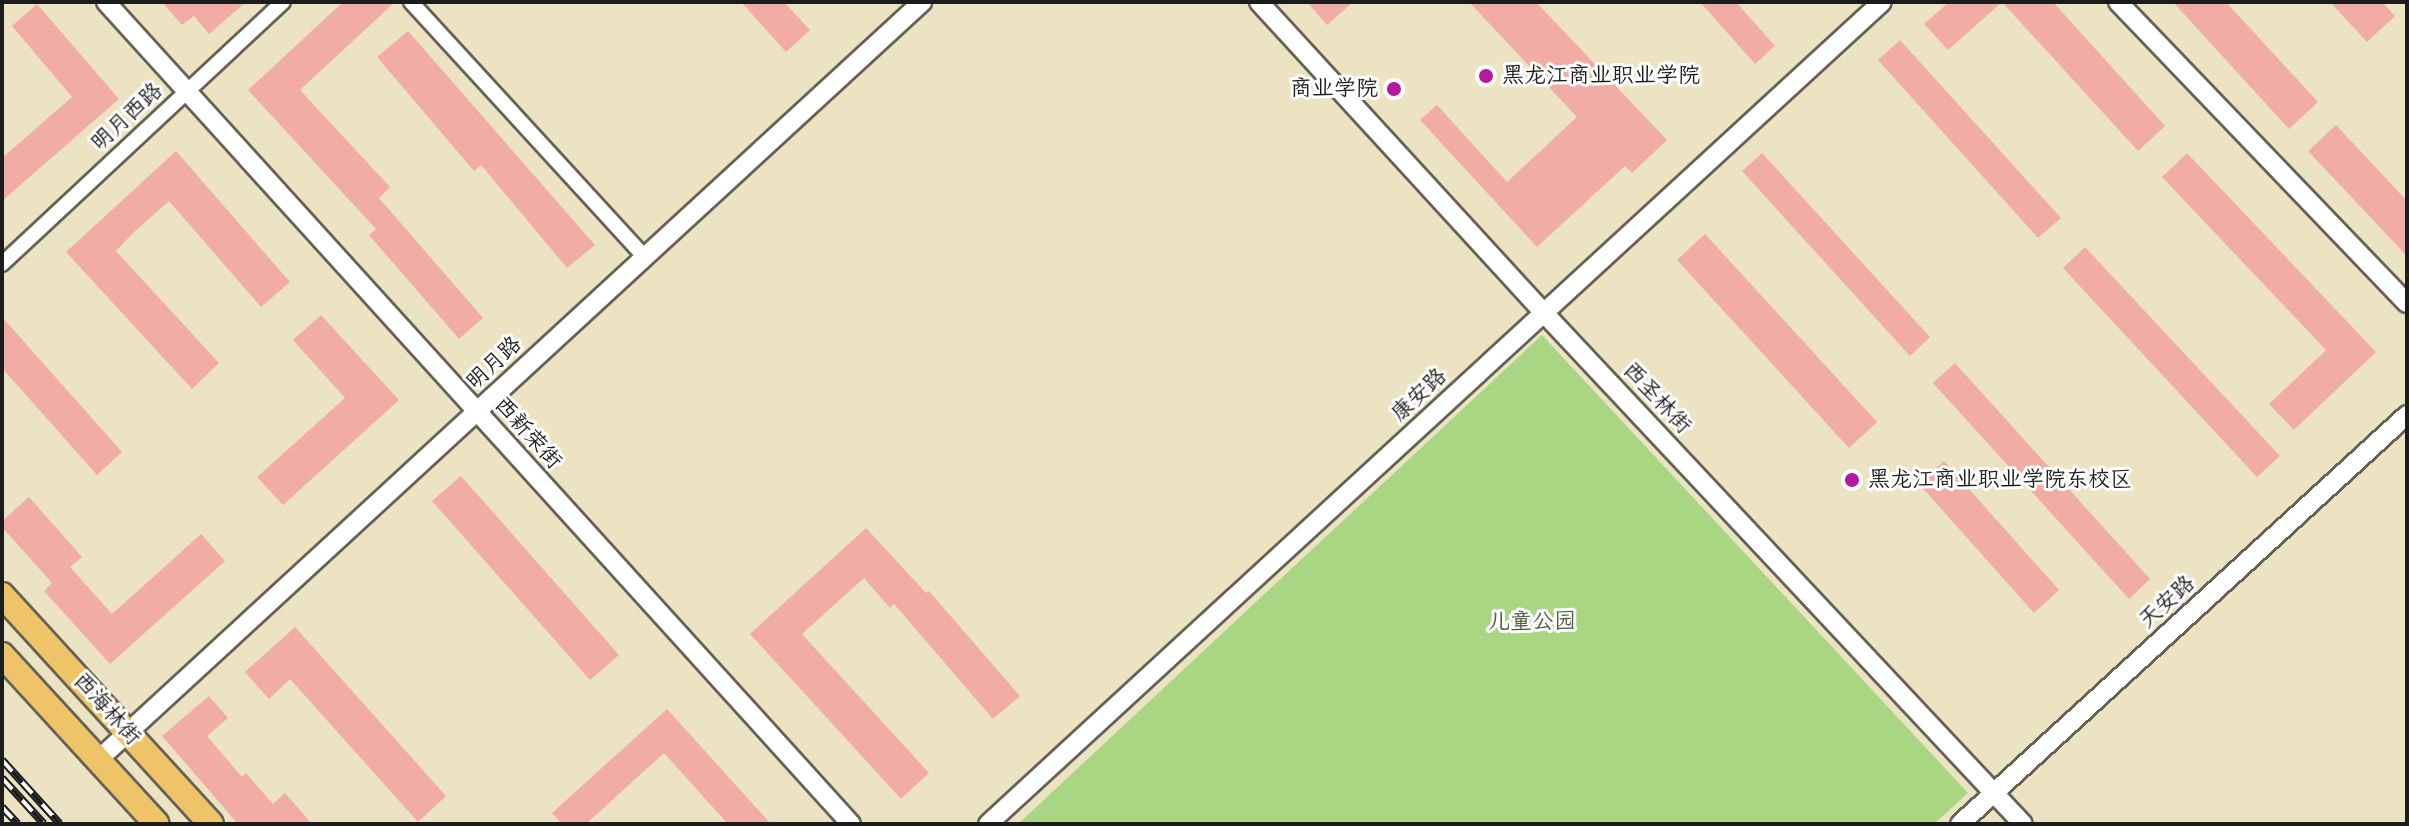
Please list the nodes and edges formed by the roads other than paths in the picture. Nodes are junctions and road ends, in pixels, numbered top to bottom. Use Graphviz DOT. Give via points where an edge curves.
graph roads {
  1 [pos="106,2"];
  2 [pos="283,2"];
  3 [pos="411,2"];
  4 [pos="922,2"];
  5 [pos="1259,2"];
  6 [pos="1882,2"];
  7 [pos="2118,2"];
  8 [pos="188,91"];
  9 [pos="645,257"];
  10 [pos="2,264"];
  11 [pos="2407,303"];
  12 [pos="1544,313"];
  13 [pos="477,411"];
  14 [pos="2407,415"];
  15 [pos="2,595"];
  16 [pos="2,655"];
  17 [pos="128,732"];
  18 [pos="98,760"];
  19 [pos="1995,792"];
  20 [pos="157,824"];
  21 [pos="211,824"];
  22 [pos="851,824"];
  23 [pos="988,824"];
  24 [pos="1960,824"];
  25 [pos="2023,824"];
  1 -- 8 [label="street, 西新荣街"];
  2 -- 8 [label="street, 明月西路"];
  3 -- 9 [label="street"];
  4 -- 9 [label="street, 明月路"];
  5 -- 12 [label="street, 西圣林街"];
  6 -- 12 [label="street, 康安路"];
  7 -- 11 [label="street"];
  8 -- 10 [label="street, 明月西路"];
  8 -- 13 [label="street, 西新荣街"];
  9 -- 13 [label="street, 明月路"];
  12 -- 19 [label="street, 西圣林街"];
  12 -- 23 [label="street, 康安路"];
  13 -- 17 [label="street, 明月路"];
  13 -- 22 [label="street, 西新荣街"];
  14 -- 19 [label="street, 天安路"];
  15 -- 17 [label="highway, 西海林街"];
  16 -- 18 [label="highway, 西海林街"];
  17 -- 18 [label="street, 明月路"];
  17 -- 21 [label="highway, 西海林街"];
  18 -- 20 [label="highway, 西海林街"];
  19 -- 24 [label="street, 天安路"];
  19 -- 25 [label="street, 西圣林街"];
}
